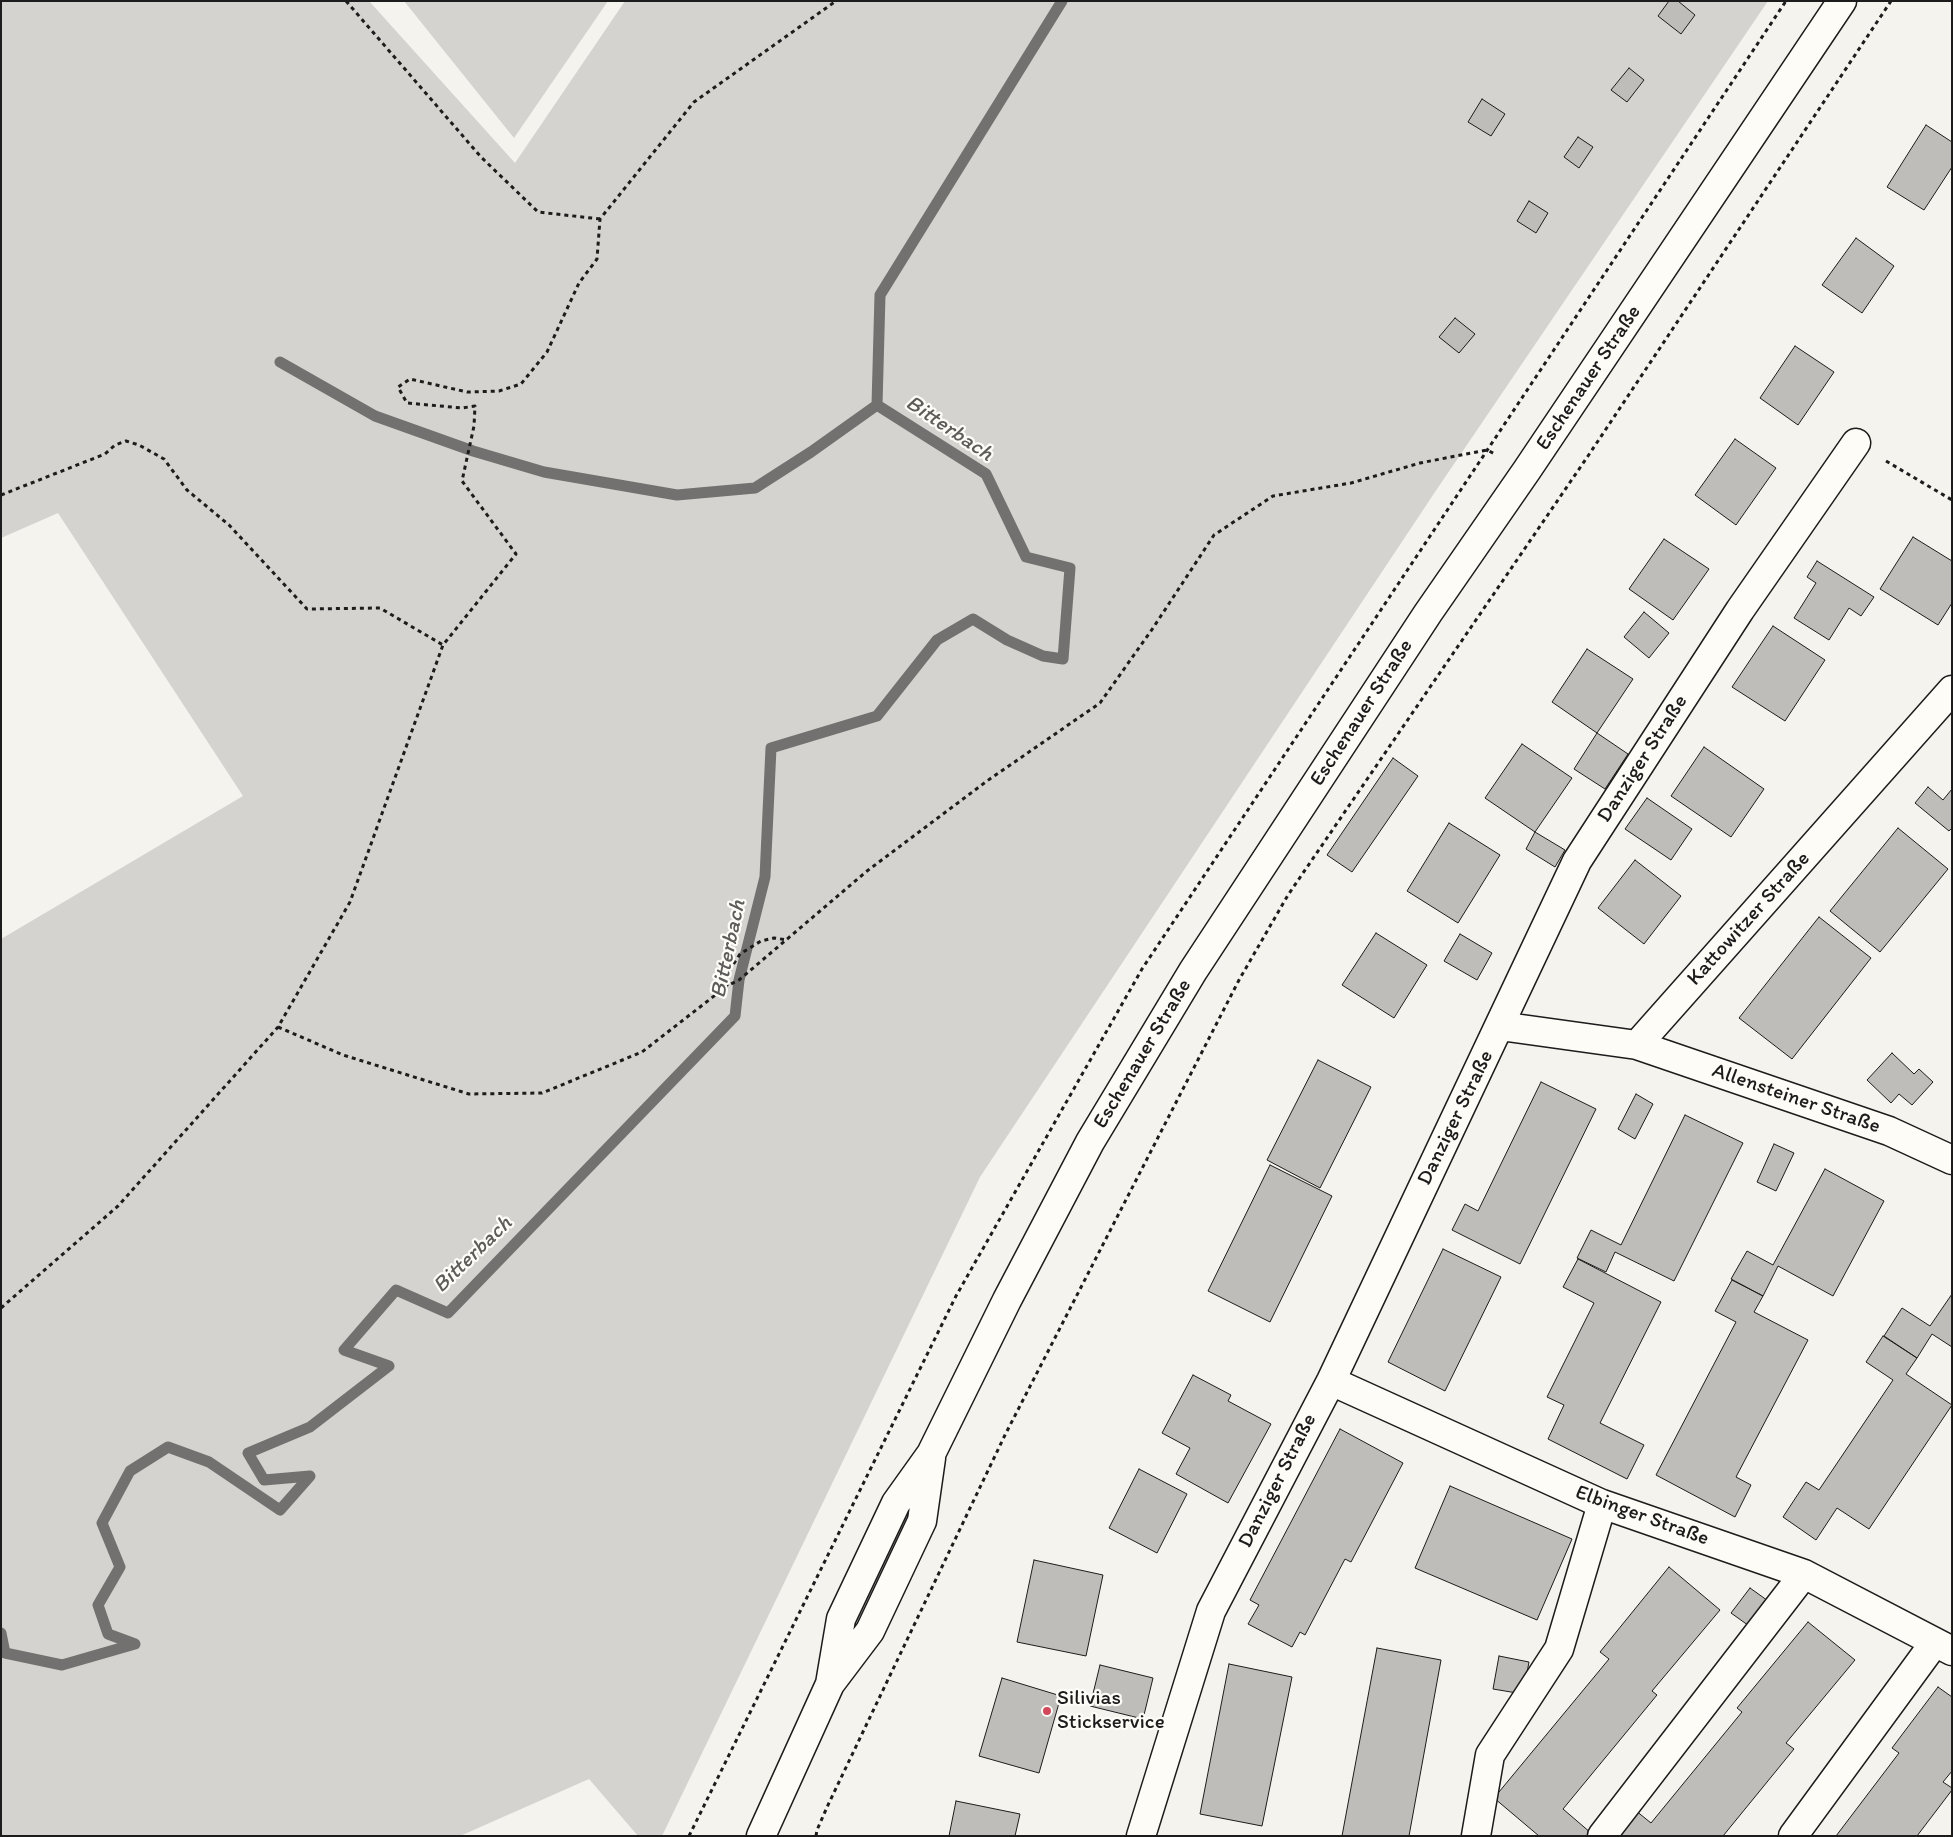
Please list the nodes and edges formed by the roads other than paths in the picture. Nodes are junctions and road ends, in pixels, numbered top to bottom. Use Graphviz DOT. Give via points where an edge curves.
graph roads {
  1 [pos="1842,1"];
  2 [pos="1856,443"];
  3 [pos="1952,690"];
  4 [pos="1500,1026"];
  5 [pos="1637,1045"];
  6 [pos="1952,1160"];
  7 [pos="1331,1381"];
  8 [pos="1602,1504"];
  9 [pos="1804,1574"];
  10 [pos="1943,1647"];
  11 [pos="760,1836"];
  12 [pos="1141,1836"];
  13 [pos="1476,1836"];
  14 [pos="1602,1836"];
  15 [pos="1792,1836"];
  1 -- 11 [label="street, Eschenauer Straße" via="1428,613 1183,988 1090,1142 931,1454 922,1521 870,1631 830,1684"];
  2 -- 4 [label="street, Danziger Straße" via="1740,610 1577,861"];
  3 -- 5 [label="street, Kattowitzer Straße"];
  4 -- 5 [label="street"];
  4 -- 7 [label="street, Danziger Straße"];
  5 -- 6 [label="street, Allensteiner Straße" via="1888,1131"];
  7 -- 8 [label="street, Elbinger Straße"];
  7 -- 12 [label="street, Danziger Straße" via="1211,1611"];
  8 -- 9 [label="street, Elbinger Straße"];
  8 -- 13 [label="street" via="1559,1649 1490,1755"];
  9 -- 10 [label="street, Elbinger Straße"];
  9 -- 14 [label="street"];
  10 -- 15 [label="street"];
}
